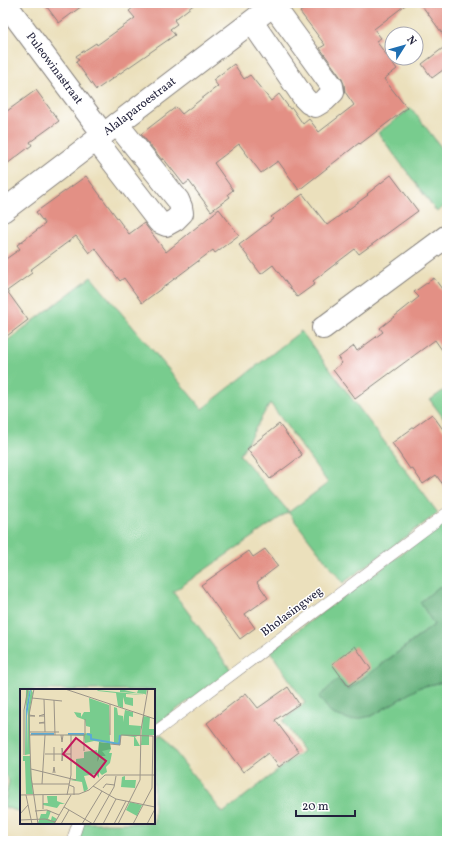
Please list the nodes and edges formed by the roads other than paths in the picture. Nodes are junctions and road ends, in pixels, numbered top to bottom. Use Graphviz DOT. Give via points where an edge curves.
graph roads {
  1 [pos="5,3"];
  2 [pos="274,4"];
  3 [pos="252,22"];
  4 [pos="105,133"];
  5 [pos="3,211"];
  6 [pos="447,236"];
  7 [pos="323,328"];
  8 [pos="447,513"];
  9 [pos="155,732"];
  10 [pos="78,824"];
  11 [pos="72,841"];
  1 -- 4 [label="street, Puleowinastraat"];
  2 -- 3 [label="street, Alalaparoestraat"];
  2 -- 3 [label="street" via="332,86 333,92 325,100 315,106 304,98"];
  3 -- 4 [label="street, Alalaparoestraat"];
  4 -- 5 [label="street, Alalaparoestraat"];
  6 -- 7 [label="street"];
  8 -- 9 [label="lane, Bholasingweg"];
  10 -- 11 [label="lane"];
}
